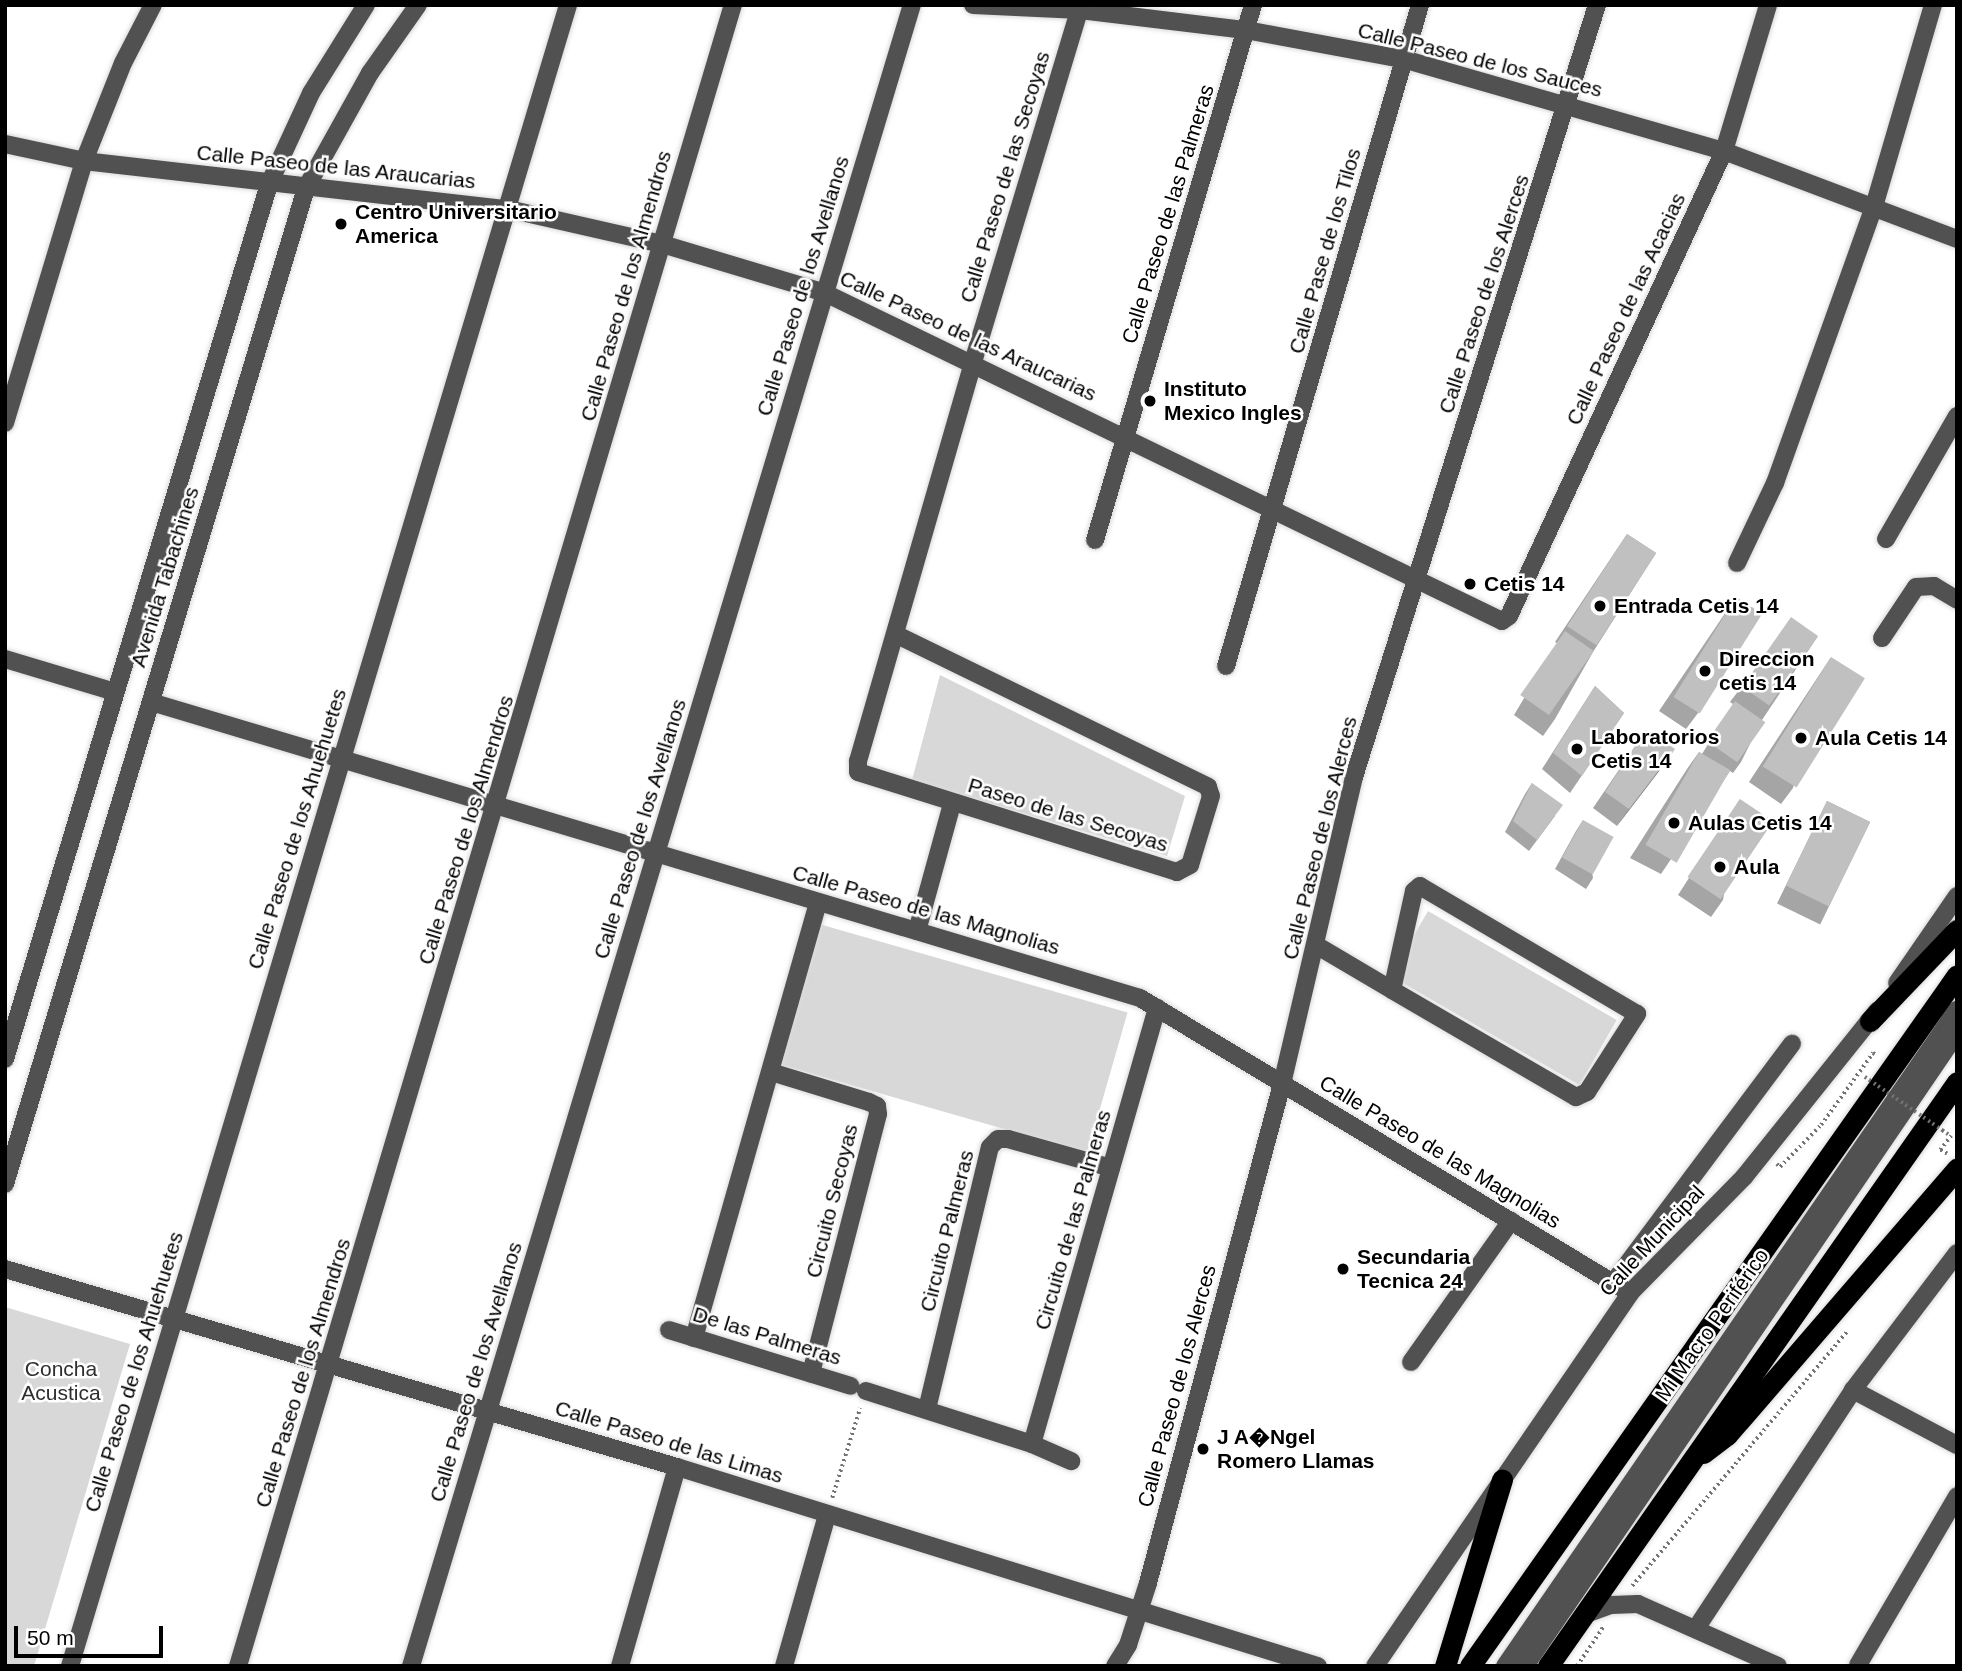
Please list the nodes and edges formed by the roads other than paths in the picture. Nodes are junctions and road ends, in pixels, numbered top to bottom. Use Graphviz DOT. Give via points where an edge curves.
graph roads {
  1 [pos="153,5"];
  2 [pos="366,5"];
  3 [pos="418,5"];
  4 [pos="568,5"];
  5 [pos="733,5"];
  6 [pos="912,5"];
  7 [pos="973,5"];
  8 [pos="1254,5"];
  9 [pos="1420,5"];
  10 [pos="1597,5"];
  11 [pos="1768,5"];
  12 [pos="1933,5"];
  13 [pos="1080,7"];
  14 [pos="1246,30"];
  15 [pos="1404,59"];
  16 [pos="1568,104"];
  17 [pos="5,144"];
  18 [pos="1724,151"];
  19 [pos="84,161"];
  20 [pos="269,184"];
  21 [pos="306,188"];
  22 [pos="508,209"];
  23 [pos="1873,210"];
  24 [pos="1957,239"];
  25 [pos="662,244"];
  26 [pos="825,293"];
  27 [pos="973,362"];
  28 [pos="1957,415"];
  29 [pos="5,423"];
  30 [pos="1126,435"];
  31 [pos="1275,509"];
  32 [pos="1886,538"];
  33 [pos="1095,540"];
  34 [pos="1737,563"];
  35 [pos="1418,577"];
  36 [pos="1957,600"];
  37 [pos="1502,621"];
  38 [pos="897,635"];
  39 [pos="1882,638"];
  40 [pos="5,659"];
  41 [pos="1226,666"];
  42 [pos="115,692"];
  43 [pos="151,702"];
  44 [pos="342,760"];
  45 [pos="952,804"];
  46 [pos="497,806"];
  47 [pos="656,853"];
  48 [pos="1957,896"];
  49 [pos="818,902"];
  50 [pos="1957,930"];
  51 [pos="916,931"];
  52 [pos="1316,945"];
  53 [pos="1957,975"];
  54 [pos="1392,990"];
  55 [pos="1157,1008"];
  56 [pos="1957,1010"];
  57 [pos="1870,1021"];
  58 [pos="1957,1033"];
  59 [pos="1792,1044"];
  60 [pos="5,1059"];
  61 [pos="771,1072"];
  62 [pos="1957,1082"];
  63 [pos="1282,1084"];
  64 [pos="1111,1168"];
  65 [pos="1957,1169"];
  66 [pos="5,1184"];
  67 [pos="1510,1221"];
  68 [pos="1957,1252"];
  69 [pos="5,1269"];
  70 [pos="1613,1283"];
  71 [pos="1630,1293"];
  72 [pos="173,1321"];
  73 [pos="669,1331"];
  74 [pos="694,1338"];
  75 [pos="1411,1362"];
  76 [pos="328,1367"];
  77 [pos="811,1374"];
  78 [pos="1853,1390"];
  79 [pos="927,1409"];
  80 [pos="488,1411"];
  81 [pos="1032,1444"];
  82 [pos="1957,1445"];
  83 [pos="1071,1461"];
  84 [pos="1687,1465"];
  85 [pos="677,1467"];
  86 [pos="1502,1480"];
  87 [pos="1957,1496"];
  88 [pos="827,1515"];
  89 [pos="1139,1610"];
  90 [pos="1583,1615"];
  91 [pos="1697,1627"];
  92 [pos="1858,1665"];
  93 [pos="70,1666"];
  94 [pos="238,1666"];
  95 [pos="411,1666"];
  96 [pos="620,1666"];
  97 [pos="784,1666"];
  98 [pos="1115,1666"];
  99 [pos="1318,1666"];
  100 [pos="1375,1666"];
  101 [pos="1445,1666"];
  102 [pos="1470,1666"];
  103 [pos="1505,1666"];
  104 [pos="1525,1666"];
  105 [pos="1548,1666"];
  106 [pos="1778,1666"];
  1 -- 19 [label="street" via="123,63"];
  2 -- 20 [label="street, Avenida Tabachines" via="311,93"];
  3 -- 21 [label="street, Avenida Tabachines" via="370,73"];
  4 -- 22 [label="street, Calle Paseo de los Ahuehuetes"];
  5 -- 25 [label="street, Calle Paseo de los Almendros"];
  6 -- 26 [label="street, Calle Paseo de los Avellanos"];
  7 -- 13 [label="street, Calle Paseo de los Sauces"];
  8 -- 14 [label="street, Calle Paseo de las Palmeras"];
  9 -- 15 [label="street, Calle Pase de los Tilos"];
  10 -- 16 [label="street, Calle Paseo de los Alerces"];
  11 -- 18 [label="street, Calle Paseo de las Acacias"];
  12 -- 23 [label="street"];
  13 -- 14 [label="street, Calle Paseo de los Sauces"];
  13 -- 27 [label="street, Calle Paseo de las Secoyas"];
  14 -- 15 [label="street, Calle Paseo de los Sauces"];
  14 -- 30 [label="street, Calle Paseo de las Palmeras"];
  15 -- 16 [label="street, Calle Paseo de los Sauces"];
  15 -- 31 [label="street, Calle Pase de los Tilos"];
  16 -- 18 [label="street, Calle Paseo de los Sauces"];
  16 -- 35 [label="street, Calle Paseo de los Alerces"];
  17 -- 19 [label="street, Calle Paseo de las Araucarias"];
  18 -- 23 [label="street, Calle Paseo de los Sauces"];
  18 -- 37 [label="street, Calle Paseo de las Acacias"];
  19 -- 20 [label="street, Calle Paseo de las Araucarias"];
  19 -- 29 [label="street"];
  20 -- 21 [label="street, Calle Paseo de las Araucarias"];
  20 -- 42 [label="street, Avenida Tabachines"];
  21 -- 22 [label="street, Calle Paseo de las Araucarias"];
  21 -- 43 [label="street, Avenida Tabachines"];
  22 -- 25 [label="street, Calle Paseo de las Araucarias"];
  22 -- 44 [label="street, Calle Paseo de los Ahuehuetes"];
  23 -- 24 [label="street, Calle Paseo de los Sauces"];
  23 -- 34 [label="street" via="1775,483"];
  25 -- 26 [label="street, Calle Paseo de las Araucarias"];
  25 -- 46 [label="street, Calle Paseo de los Almendros"];
  26 -- 27 [label="street, Calle Paseo de las Araucarias"];
  26 -- 47 [label="street, Calle Paseo de los Avellanos"];
  27 -- 30 [label="street, Calle Paseo de las Araucarias"];
  27 -- 38 [label="street, Paseo de las Secoyas"];
  28 -- 32 [label="street"];
  30 -- 31 [label="street, Calle Paseo de las Araucarias"];
  30 -- 33 [label="street, Calle Paseo de las Palmeras"];
  31 -- 35 [label="street, Calle Paseo de las Araucarias"];
  31 -- 41 [label="street, Calle Pase de los Tilos"];
  35 -- 37 [label="street, Calle Paseo de las Araucarias"];
  35 -- 52 [label="street, Calle Paseo de los Alerces" via="1354,777"];
  36 -- 39 [label="street" via="1934,586 1916,587"];
  38 -- 45 [label="street, Paseo de las Secoyas" via="858,772"];
  38 -- 45 [label="street, Paseo de las Secoyas" via="1198,779 1212,796 1190,865 1177,872"];
  40 -- 42 [label="street"];
  42 -- 60 [label="street, Avenida Tabachines"];
  43 -- 44 [label="street, Calle Paseo de las Magnolias"];
  43 -- 66 [label="street, Avenida Tabachines"];
  44 -- 46 [label="street, Calle Paseo de las Magnolias"];
  44 -- 72 [label="street, Calle Paseo de los Ahuehuetes"];
  45 -- 51 [label="street"];
  46 -- 47 [label="street, Calle Paseo de las Magnolias"];
  46 -- 76 [label="street, Calle Paseo de los Almendros"];
  47 -- 49 [label="street, Calle Paseo de las Magnolias"];
  47 -- 80 [label="street, Calle Paseo de los Avellanos"];
  48 -- 57 [label="street, Calle Municipal"];
  49 -- 51 [label="street, Calle Paseo de las Magnolias"];
  49 -- 61 [label="street"];
  50 -- 57 [label="highway"];
  51 -- 55 [label="street, Calle Paseo de las Magnolias" via="1122,991"];
  52 -- 54 [label="street"];
  52 -- 63 [label="street, Calle Paseo de los Alerces"];
  53 -- 102 [label="highway"];
  54 -- 54 [label="street" via="1576,1097 1587,1092 1637,1014 1420,886 1414,891"];
  55 -- 63 [label="street, Calle Paseo de las Magnolias"];
  55 -- 64 [label="street, Circuito de las Palmeras"];
  56 -- 103 [label="street, Mi Macro Periférico"];
  57 -- 71 [label="street, Calle Municipal" via="1765,1151"];
  58 -- 104 [label="street, Mi Macro Periférico"];
  59 -- 70 [label="street"];
  61 -- 74 [label="street"];
  61 -- 77 [label="street, Circuito Secoyas" via="869,1102 878,1114"];
  62 -- 84 [label="highway"];
  63 -- 67 [label="street, Calle Paseo de las Magnolias"];
  63 -- 89 [label="street, Calle Paseo de los Alerces"];
  64 -- 79 [label="street, Circuito Palmeras" via="1008,1139 998,1139 990,1147"];
  64 -- 81 [label="street, Circuito de las Palmeras"];
  65 -- 84 [label="highway" via="1727,1435"];
  67 -- 70 [label="street, Calle Paseo de las Magnolias"];
  67 -- 75 [label="street"];
  68 -- 78 [label="street"];
  69 -- 72 [label="street, Calle Paseo de las Limas"];
  70 -- 71 [label="street, Calle Paseo de las Magnolias"];
  71 -- 86 [label="street, Calle Municipal"];
  72 -- 76 [label="street, Calle Paseo de las Limas"];
  72 -- 93 [label="street, Calle Paseo de los Ahuehuetes"];
  73 -- 74 [label="street, De las Palmeras"];
  74 -- 77 [label="street, De las Palmeras"];
  76 -- 80 [label="street, Calle Paseo de las Limas"];
  76 -- 94 [label="street, Calle Paseo de los Almendros"];
  77 -- 79 [label="street, De las Palmeras"];
  78 -- 82 [label="street"];
  78 -- 91 [label="street"];
  79 -- 81 [label="street, De las Palmeras"];
  80 -- 85 [label="street, Calle Paseo de las Limas"];
  80 -- 95 [label="street, Calle Paseo de los Avellanos"];
  81 -- 83 [label="street, De las Palmeras"];
  84 -- 90 [label="highway"];
  85 -- 88 [label="street, Calle Paseo de las Limas"];
  85 -- 96 [label="street"];
  86 -- 100 [label="street, Calle Municipal"];
  86 -- 101 [label="highway"];
  87 -- 92 [label="street"];
  88 -- 89 [label="street, Calle Paseo de las Limas"];
  88 -- 97 [label="street"];
  89 -- 98 [label="street, Calle Paseo de los Alerces" via="1128,1645"];
  89 -- 99 [label="street, Calle Paseo de las Limas"];
  90 -- 91 [label="street" via="1638,1604"];
  90 -- 105 [label="highway"];
  91 -- 106 [label="street"];
}
